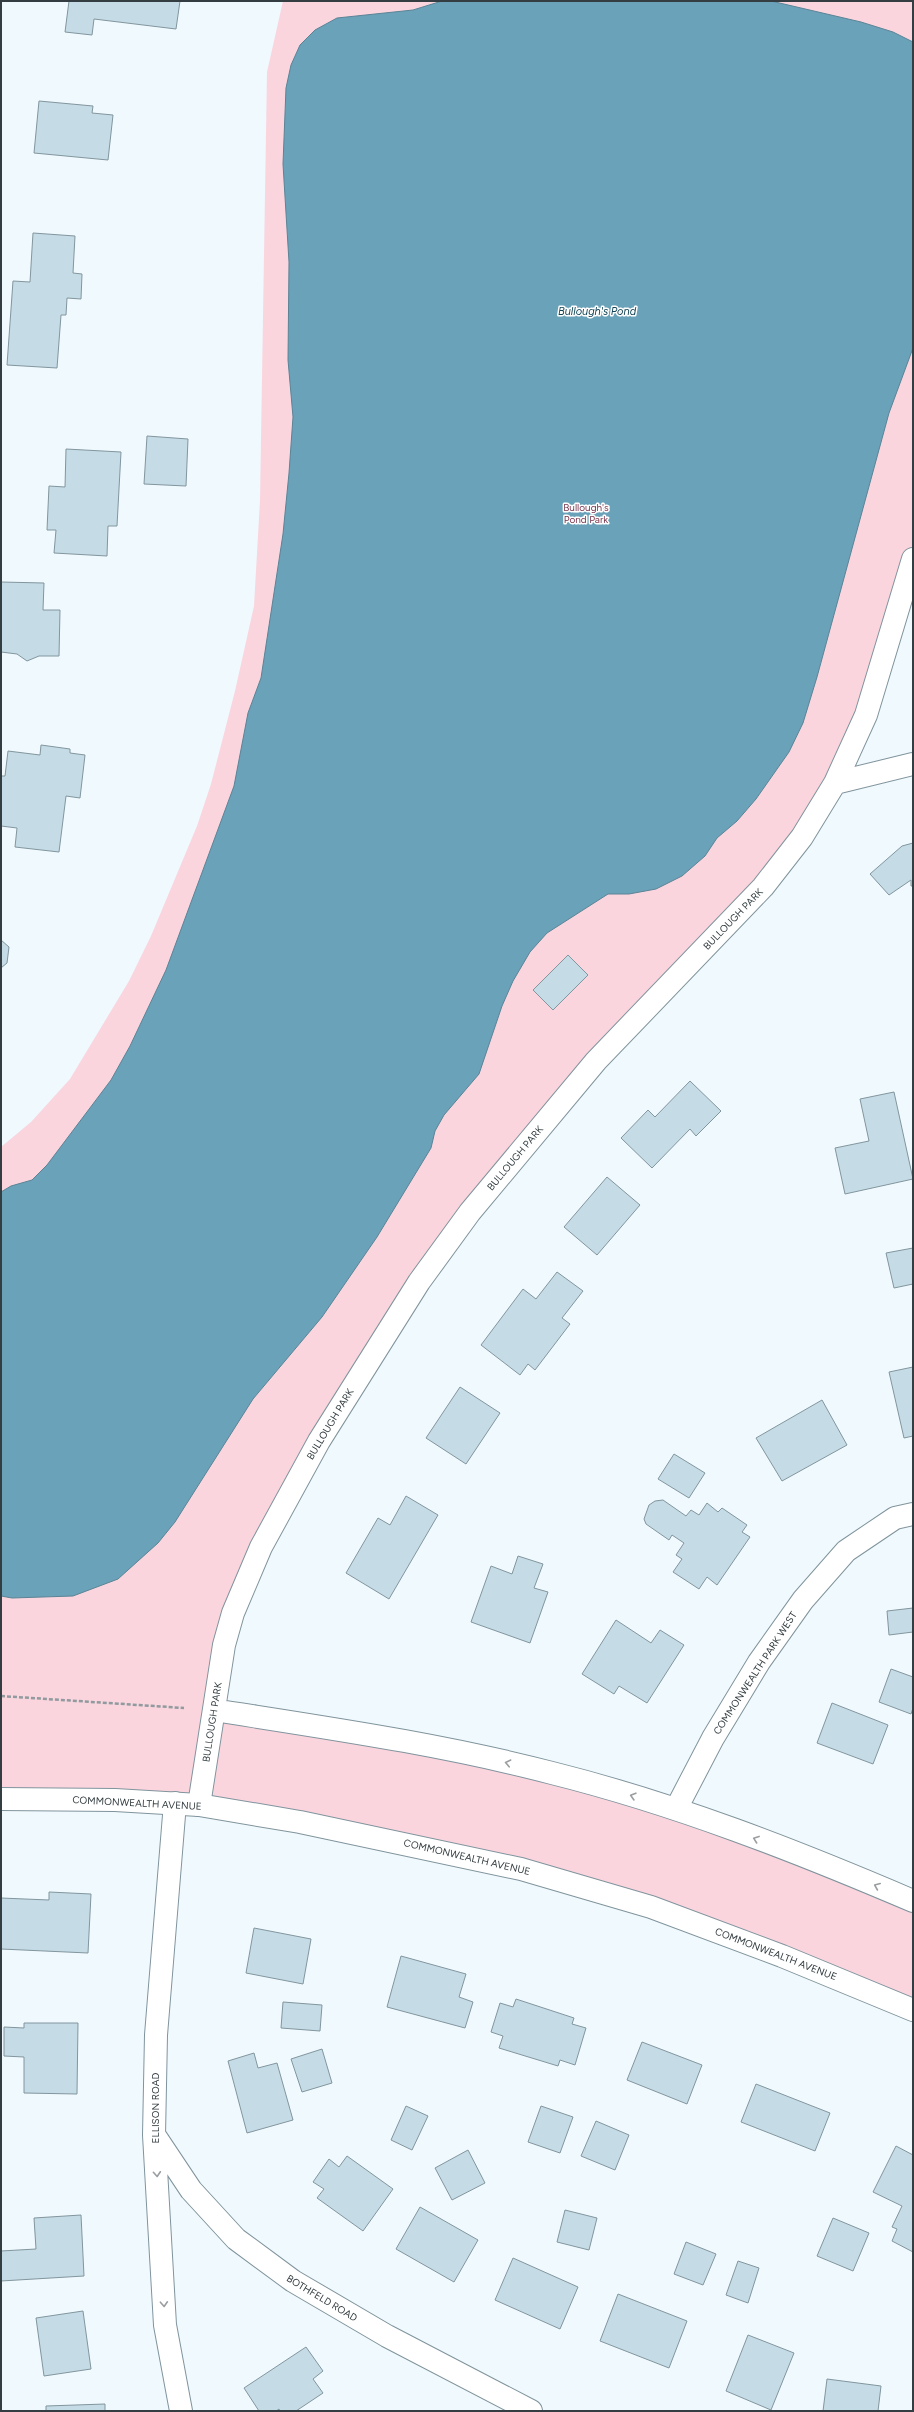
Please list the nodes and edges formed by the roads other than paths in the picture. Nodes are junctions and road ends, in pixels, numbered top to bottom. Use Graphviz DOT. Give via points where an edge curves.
graph roads {
  1 [pos="913,559"];
  2 [pos="913,764"];
  3 [pos="835,783"];
  4 [pos="913,1514"];
  5 [pos="214,1710"];
  6 [pos="1,1799"];
  7 [pos="175,1803"];
  8 [pos="199,1805"];
  9 [pos="676,1809"];
  10 [pos="913,1901"];
  11 [pos="913,2010"];
  12 [pos="154,2135"];
  13 [pos="181,2411"];
  14 [pos="531,2411"];
  1 -- 3 [label="street, BULLOUGH PARK" via="876,690"];
  2 -- 3 [label="street"];
  3 -- 5 [label="street, BULLOUGH PARK" via="777,871 596,1061 470,1212 419,1282 319,1441 254,1561 225,1640"];
  4 -- 9 [label="street, COMMONWEALTH PARK WEST" via="895,1518 846,1551 803,1600 712,1738"];
  5 -- 8 [label="street, BULLOUGH PARK"];
  9 -- 5 [label="street, one-way" via="553,1773 422,1743"];
  6 -- 7 [label="street, COMMONWEALTH AVENUE"];
  7 -- 8 [label="street, COMMONWEALTH AVENUE"];
  7 -- 12 [label="street, ELLISON ROAD" via="156,2035"];
  8 -- 11 [label="street, COMMONWEALTH AVENUE" via="300,1822 521,1869 651,1907 782,1956"];
  10 -- 9 [label="street, one-way" via="830,1866"];
  12 -- 13 [label="street, ELLISON ROAD, one-way" via="165,2325"];
  12 -- 14 [label="street, BOTHFELD ROAD" via="192,2190 236,2239 293,2282 387,2336"];
}
